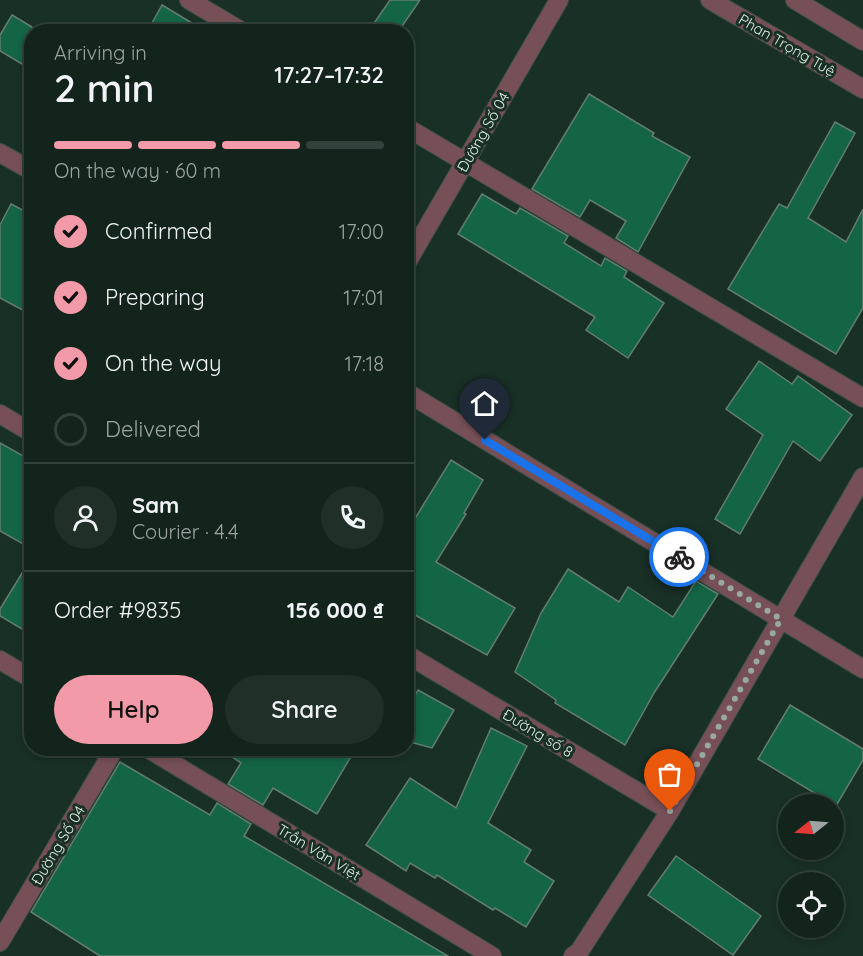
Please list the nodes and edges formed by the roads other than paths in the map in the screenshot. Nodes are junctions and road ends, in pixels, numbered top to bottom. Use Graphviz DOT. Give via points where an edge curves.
graph roads {
  1 [pos="189,0"];
  2 [pos="559,0"];
  3 [pos="710,0"];
  4 [pos="795,0"];
  5 [pos="230,24"];
  6 [pos="863,41"];
  7 [pos="863,89"];
  8 [pos="414,132"];
  9 [pos="0,153"];
  10 [pos="466,162"];
  11 [pos="24,166"];
  12 [pos="414,250"];
  13 [pos="414,397"];
  14 [pos="863,398"];
  15 [pos="0,414"];
  16 [pos="24,428"];
  17 [pos="863,477"];
  18 [pos="781,619"];
  19 [pos="414,659"];
  20 [pos="0,660"];
  21 [pos="863,669"];
  22 [pos="24,674"];
  23 [pos="110,756"];
  24 [pos="160,756"];
  25 [pos="670,811"];
  26 [pos="0,942"];
  27 [pos="492,956"];
  28 [pos="573,956"];
  1 -- 5 [label="street"];
  2 -- 10 [label="street, Đường Số 04"];
  3 -- 7 [label="street, Phan Trọng Tuệ"];
  4 -- 6 [label="street"];
  8 -- 10 [label="street"];
  9 -- 11 [label="street"];
  10 -- 12 [label="street, Đường Số 04"];
  10 -- 14 [label="street"];
  13 -- 18 [label="street"];
  15 -- 16 [label="street"];
  17 -- 18 [label="street"];
  18 -- 21 [label="street"];
  18 -- 25 [label="street"];
  19 -- 25 [label="street, Đường số 8"];
  20 -- 22 [label="street"];
  23 -- 26 [label="street, Đường Số 04"];
  24 -- 27 [label="street, Trần Văn Việt"];
  25 -- 28 [label="street"];
}
